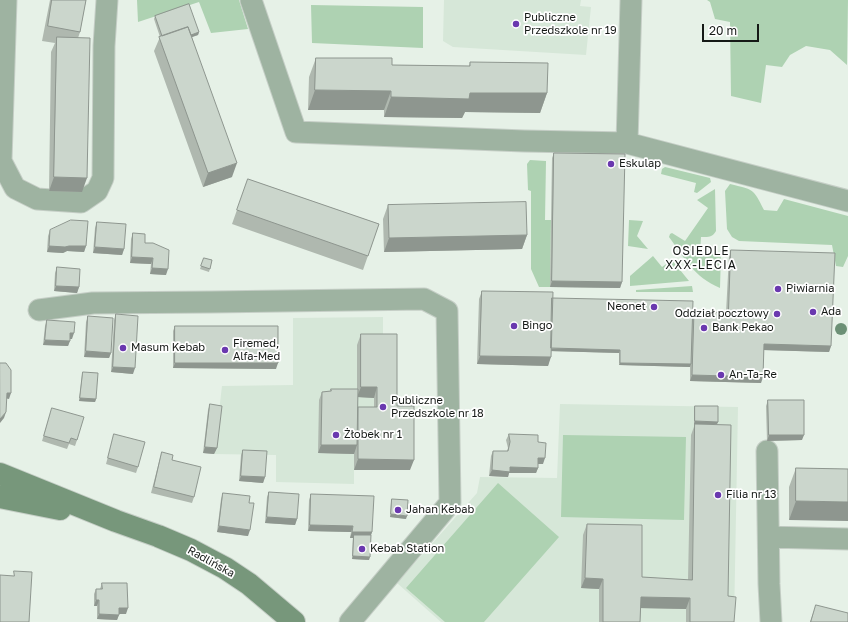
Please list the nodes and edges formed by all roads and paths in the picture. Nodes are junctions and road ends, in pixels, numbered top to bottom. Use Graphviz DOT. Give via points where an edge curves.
graph roads {
  1 [pos="6,0"];
  2 [pos="106,0"];
  3 [pos="251,0"];
  4 [pos="630,0"];
  5 [pos="627,143"];
  6 [pos="848,201"];
  7 [pos="39,310"];
  8 [pos="767,451"];
  9 [pos="0,474"];
  10 [pos="0,497"];
  11 [pos="116,521"];
  12 [pos="769,537"];
  13 [pos="848,539"];
  14 [pos="294,622"];
  15 [pos="350,622"];
  16 [pos="771,622"];
  1 -- 2 [label="street" via="1,161 15,188 37,199 82,202 97,191 103,178"];
  3 -- 5 [label="street" via="296,132"];
  4 -- 5 [label="street"];
  5 -- 6 [label="street"];
  7 -- 15 [label="street" via="93,303 424,299 447,311 450,503"];
  8 -- 12 [label="street"];
  9 -- 11 [label="street, Radlińska"];
  10 -- 11 [label="street, Radlińska"];
  11 -- 14 [label="street, Radlińska" via="191,550 225,568 249,584"];
  12 -- 13 [label="street"];
  12 -- 16 [label="street"];
}
